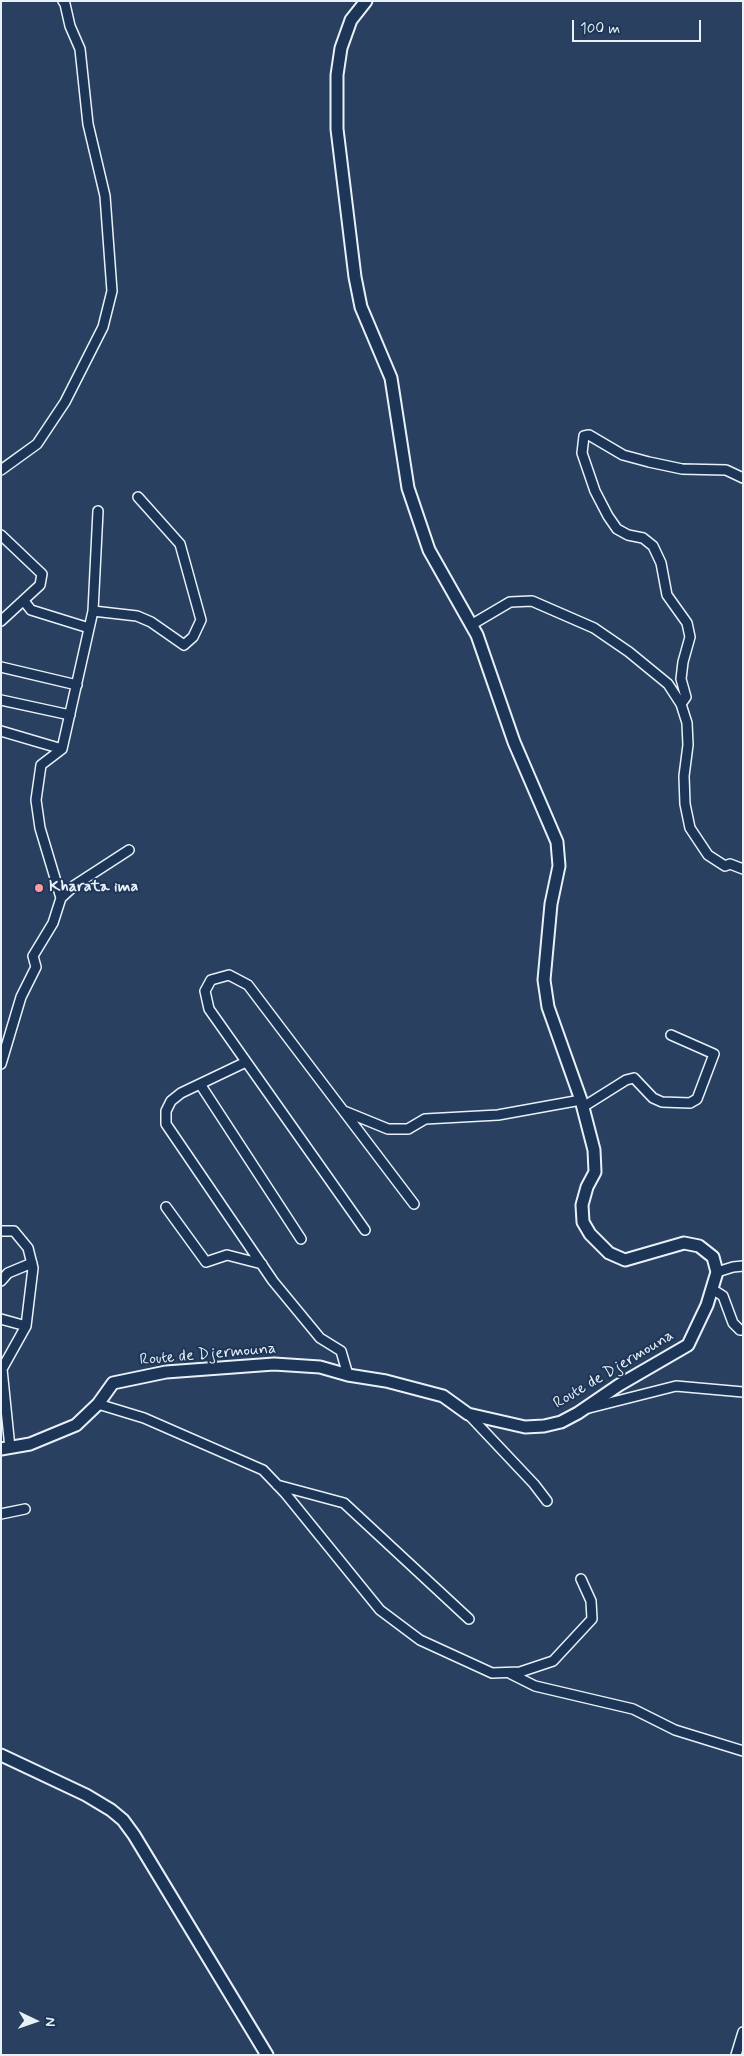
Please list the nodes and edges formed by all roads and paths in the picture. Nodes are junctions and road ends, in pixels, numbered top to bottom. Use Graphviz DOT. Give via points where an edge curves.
graph roads {
  1 [pos="63,1"];
  2 [pos="366,1"];
  3 [pos="1,470"];
  4 [pos="743,478"];
  5 [pos="138,497"];
  6 [pos="98,511"];
  7 [pos="1,535"];
  8 [pos="24,601"];
  9 [pos="93,611"];
  10 [pos="1,621"];
  11 [pos="471,625"];
  12 [pos="89,628"];
  13 [pos="1,667"];
  14 [pos="76,685"];
  15 [pos="1,700"];
  16 [pos="681,704"];
  17 [pos="70,715"];
  18 [pos="1,731"];
  19 [pos="62,749"];
  20 [pos="129,850"];
  21 [pos="743,869"];
  22 [pos="61,898"];
  23 [pos="671,1035"];
  24 [pos="3,1052"];
  25 [pos="246,1062"];
  26 [pos="1,1064"];
  27 [pos="200,1084"];
  28 [pos="582,1104"];
  29 [pos="345,1110"];
  30 [pos="414,1204"];
  31 [pos="166,1208"];
  32 [pos="365,1230"];
  33 [pos="1,1231"];
  34 [pos="301,1239"];
  35 [pos="32,1264"];
  36 [pos="262,1264"];
  37 [pos="743,1266"];
  38 [pos="717,1272"];
  39 [pos="1,1281"];
  40 [pos="710,1295"];
  41 [pos="2,1318"];
  42 [pos="26,1326"];
  43 [pos="743,1330"];
  44 [pos="348,1374"];
  45 [pos="743,1392"];
  46 [pos="98,1404"];
  47 [pos="586,1408"];
  48 [pos="3,1411"];
  49 [pos="468,1414"];
  50 [pos="6,1448"];
  51 [pos="277,1485"];
  52 [pos="547,1502"];
  53 [pos="25,1509"];
  54 [pos="1,1514"];
  55 [pos="581,1580"];
  56 [pos="469,1619"];
  57 [pos="508,1672"];
  58 [pos="743,1751"];
  59 [pos="1,1754"];
  60 [pos="743,2032"];
  61 [pos="267,2055"];
  62 [pos="736,2055"];
  1 -- 3 [label="street" via="80,49 88,124 105,196 112,291 103,327 65,402 37,444"];
  2 -- 11 [label="street" via="351,20 341,48 337,75 337,129 355,277 361,307 391,378 408,488 429,550"];
  4 -- 16 [label="street" via="726,470 682,469 649,462 623,455 589,435 584,436 582,452 595,491 608,516 617,529 643,538 653,546 667,595 687,622 690,637 681,679 686,696"];
  5 -- 9 [label="street" via="180,544 201,620 193,637 184,645 137,616"];
  6 -- 9 [label="street"];
  7 -- 8 [label="street" via="42,574 40,585"];
  8 -- 10 [label="street"];
  8 -- 12 [label="street" via="31,610"];
  9 -- 12 [label="street"];
  11 -- 16 [label="street" via="510,602 532,601 601,633 629,652 668,684"];
  11 -- 28 [label="street" via="514,742 557,842 559,866 551,904 544,980 548,1007"];
  12 -- 14 [label="street"];
  13 -- 14 [label="street"];
  14 -- 17 [label="street"];
  15 -- 17 [label="street"];
  16 -- 21 [label="street" via="687,722 684,776 690,828 708,855 725,866 730,864"];
  17 -- 19 [label="street"];
  18 -- 19 [label="street"];
  19 -- 22 [label="street" via="41,765 36,800 40,828"];
  20 -- 22 [label="street" via="75,885"];
  22 -- 24 [label="street" via="53,923 33,956 36,967 21,997"];
  23 -- 28 [label="street" via="714,1054 697,1099 690,1103 662,1102 653,1098 634,1078"];
  24 -- 26 [label="street"];
  25 -- 27 [label="street"];
  25 -- 29 [label="street" via="209,1009 205,991 211,980 229,975 248,985"];
  25 -- 32 [label="street"];
  27 -- 34 [label="street"];
  27 -- 36 [label="street" via="171,1101 166,1111 166,1124"];
  28 -- 29 [label="street" via="498,1116 424,1119 408,1129 388,1129"];
  28 -- 38 [label="street" via="594,1150 595,1172 582,1205 583,1222 590,1234 609,1253 625,1260 684,1243 699,1246 713,1256"];
  29 -- 30 [label="street"];
  31 -- 36 [label="street" via="206,1262 227,1255"];
  33 -- 35 [label="street" via="14,1231 28,1248"];
  35 -- 39 [label="street" via="8,1273"];
  35 -- 42 [label="street"];
  36 -- 44 [label="street" via="320,1338 341,1351"];
  37 -- 38 [label="street"];
  38 -- 40 [label="street, Route de Djermouna"];
  40 -- 43 [label="street" via="712,1289 723,1296 733,1323"];
  40 -- 47 [label="street, Route de Djermouna" via="688,1345"];
  41 -- 42 [label="street"];
  42 -- 48 [label="street" via="2,1369"];
  44 -- 46 [label="street, Route de Djermouna" via="320,1367 274,1364 166,1372 113,1383"];
  44 -- 49 [label="street, Route de Djermouna" via="443,1396"];
  45 -- 47 [label="street" via="676,1386"];
  46 -- 50 [label="street, Route de Djermouna" via="76,1425 30,1444"];
  46 -- 51 [label="street" via="144,1418 263,1470"];
  47 -- 49 [label="street, Route de Djermouna" via="561,1422 544,1426 525,1426"];
  48 -- 50 [label="street"];
  49 -- 52 [label="street"];
  51 -- 56 [label="street" via="344,1503"];
  51 -- 57 [label="street" via="380,1610 420,1640 492,1673"];
  53 -- 54 [label="street"];
  55 -- 57 [label="street" via="591,1601 592,1620 553,1661 520,1672"];
  57 -- 58 [label="street" via="535,1686 633,1708 675,1730"];
  59 -- 61 [label="street" via="86,1795 123,1820"];
  60 -- 62 [label="street"];
}
